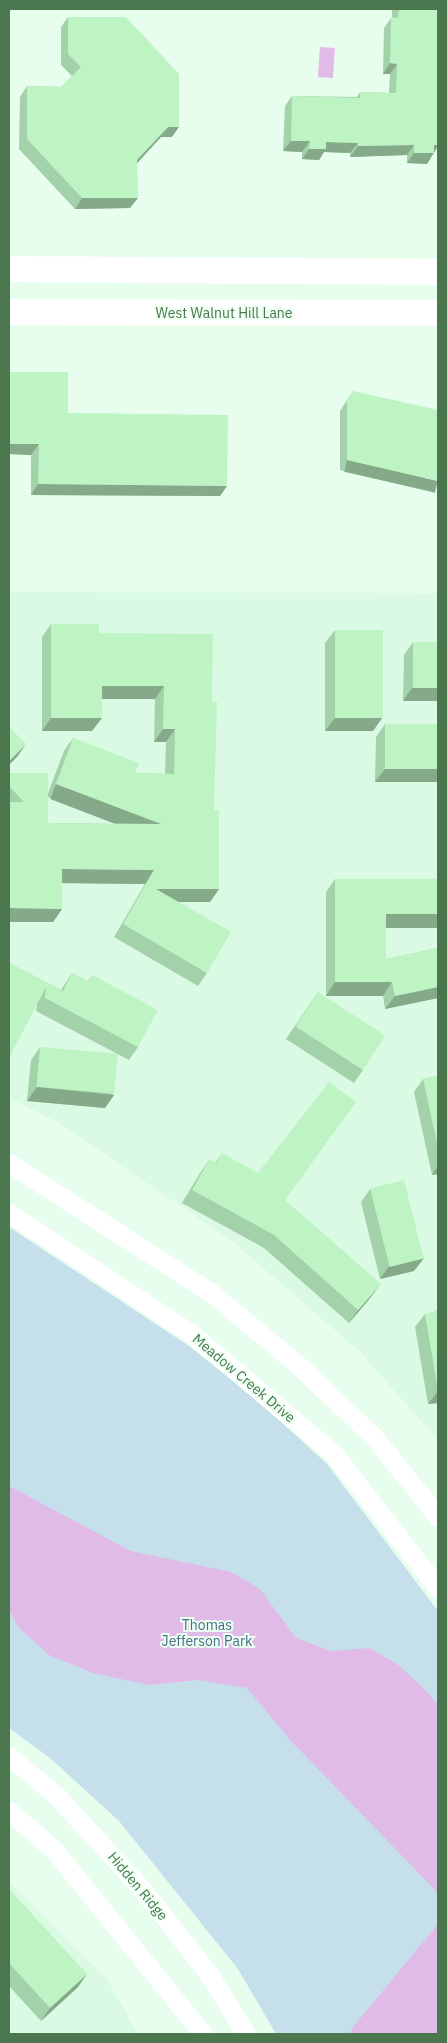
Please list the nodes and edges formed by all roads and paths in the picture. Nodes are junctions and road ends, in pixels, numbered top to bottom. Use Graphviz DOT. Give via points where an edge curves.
graph roads {
  1 [pos="9,269"];
  2 [pos="438,272"];
  3 [pos="9,312"];
  4 [pos="438,313"];
  5 [pos="9,1163"];
  6 [pos="9,1213"];
  7 [pos="438,1517"];
  8 [pos="438,1588"];
  9 [pos="9,1756"];
  10 [pos="9,1810"];
  11 [pos="203,2034"];
  12 [pos="246,2034"];
  1 -- 2 [label="main road"];
  3 -- 4 [label="main road, West Walnut Hill Lane"];
  5 -- 7 [label="street" via="210,1292 289,1357 374,1437"];
  6 -- 8 [label="street, Meadow Creek Drive" via="192,1334 334,1454"];
  9 -- 12 [label="street, Hidden Ridge" via="56,1795 142,1889 209,1974"];
  10 -- 11 [label="street" via="54,1850"];
}
